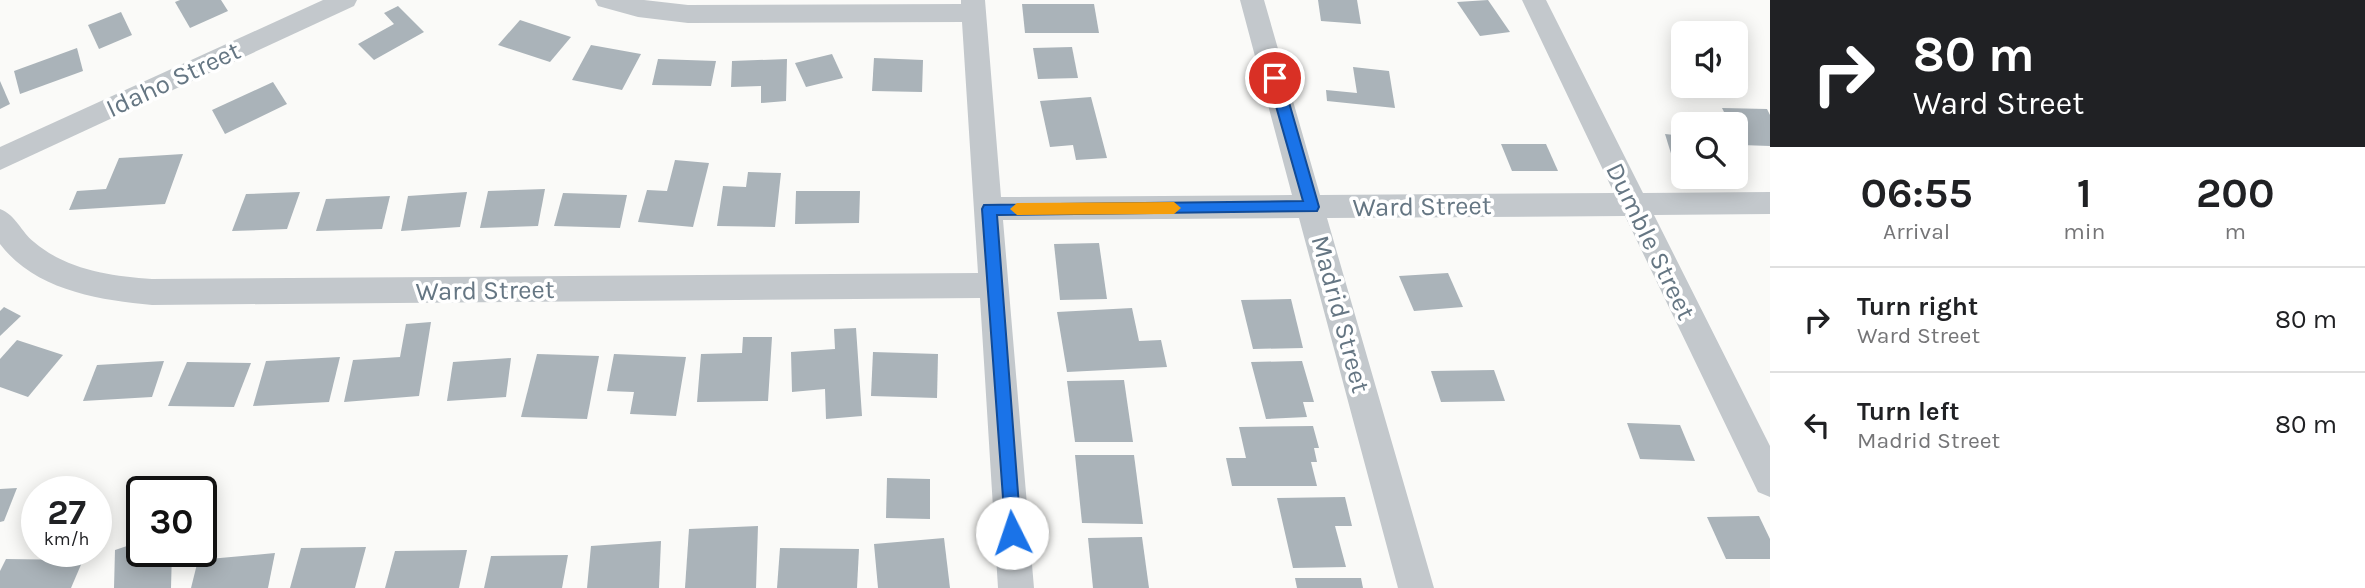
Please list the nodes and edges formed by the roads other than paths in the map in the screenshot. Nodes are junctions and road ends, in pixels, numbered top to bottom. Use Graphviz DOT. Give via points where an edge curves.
graph roads {
  1 [pos="345,0"];
  2 [pos="607,0"];
  3 [pos="1252,0"];
  4 [pos="1534,0"];
  5 [pos="974,7"];
  6 [pos="0,159"];
  7 [pos="1770,203"];
  8 [pos="1633,204"];
  9 [pos="1312,207"];
  10 [pos="989,209"];
  11 [pos="0,221"];
  12 [pos="995,285"];
  13 [pos="1770,481"];
  14 [pos="1016,588"];
  15 [pos="1416,588"];
  1 -- 6 [label="street, Idaho Street"];
  2 -- 5 [label="street" via="688,14"];
  3 -- 9 [label="street, Madrid Street"];
  4 -- 8 [label="street, Dumble Street"];
  5 -- 10 [label="street"];
  7 -- 8 [label="street, Ward Street"];
  8 -- 9 [label="street, Ward Street"];
  8 -- 13 [label="street, Dumble Street"];
  9 -- 10 [label="street, Ward Street"];
  9 -- 15 [label="street, Madrid Street"];
  10 -- 12 [label="street"];
  11 -- 12 [label="street, Ward Street" via="22,250 47,268 130,291"];
  12 -- 14 [label="street"];
}
